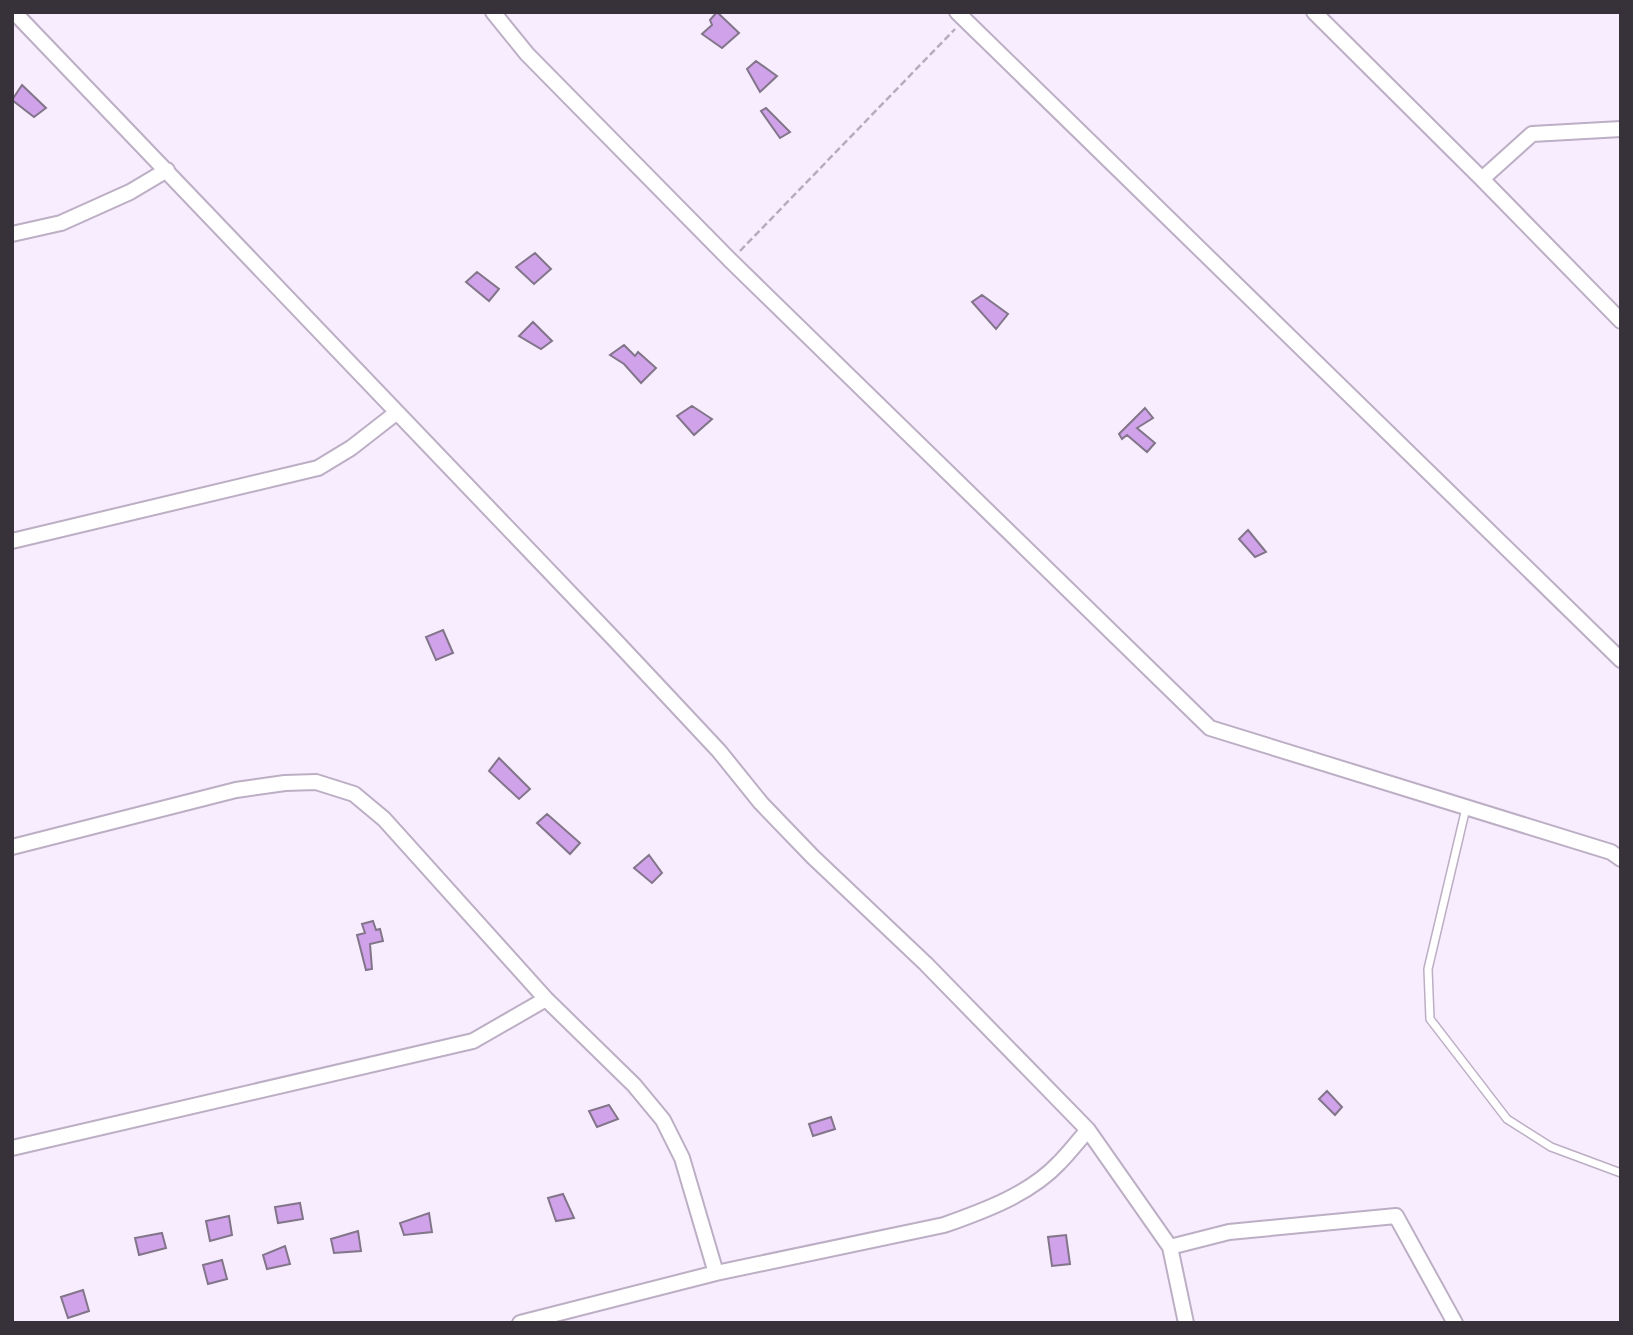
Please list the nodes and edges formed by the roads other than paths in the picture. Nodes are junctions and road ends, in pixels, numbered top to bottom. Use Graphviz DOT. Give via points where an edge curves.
graph roads {
  1 [pos="14,12"];
  2 [pos="493,12"];
  3 [pos="1314,12"];
  4 [pos="960,16"];
  5 [pos="1621,128"];
  6 [pos="167,170"];
  7 [pos="1482,179"];
  8 [pos="12,234"];
  9 [pos="1621,321"];
  10 [pos="396,414"];
  11 [pos="12,541"];
  12 [pos="1621,660"];
  13 [pos="1466,807"];
  14 [pos="12,847"];
  15 [pos="1621,859"];
  16 [pos="546,999"];
  17 [pos="1088,1130"];
  18 [pos="12,1148"];
  19 [pos="1621,1173"];
  20 [pos="1170,1247"];
  21 [pos="716,1273"];
  22 [pos="520,1323"];
  23 [pos="1186,1323"];
  24 [pos="1455,1323"];
  1 -- 6 [label="street"];
  2 -- 13 [label="street" via="527,54 730,261 1210,729"];
  3 -- 7 [label="street"];
  4 -- 12 [label="street"];
  5 -- 7 [label="street" via="1532,134"];
  6 -- 8 [label="street" via="61,223"];
  6 -- 10 [label="street"];
  7 -- 9 [label="street"];
  10 -- 11 [label="street" via="318,468"];
  10 -- 17 [label="street" via="719,751 778,821"];
  13 -- 15 [label="street"];
  13 -- 19 [label="lane" via="1428,970 1430,1019 1507,1119 1551,1147"];
  14 -- 16 [label="street" via="236,790 316,782 354,794 384,819"];
  16 -- 18 [label="street" via="473,1041"];
  16 -- 21 [label="street" via="635,1085 663,1120 682,1158"];
  17 -- 20 [label="street"];
  17 -- 21 [label="street" via="1058,1165 1033,1184 979,1212 914,1233"];
  20 -- 23 [label="street"];
  20 -- 24 [label="street" via="1228,1232 1396,1216"];
  21 -- 22 [label="street"];
}
